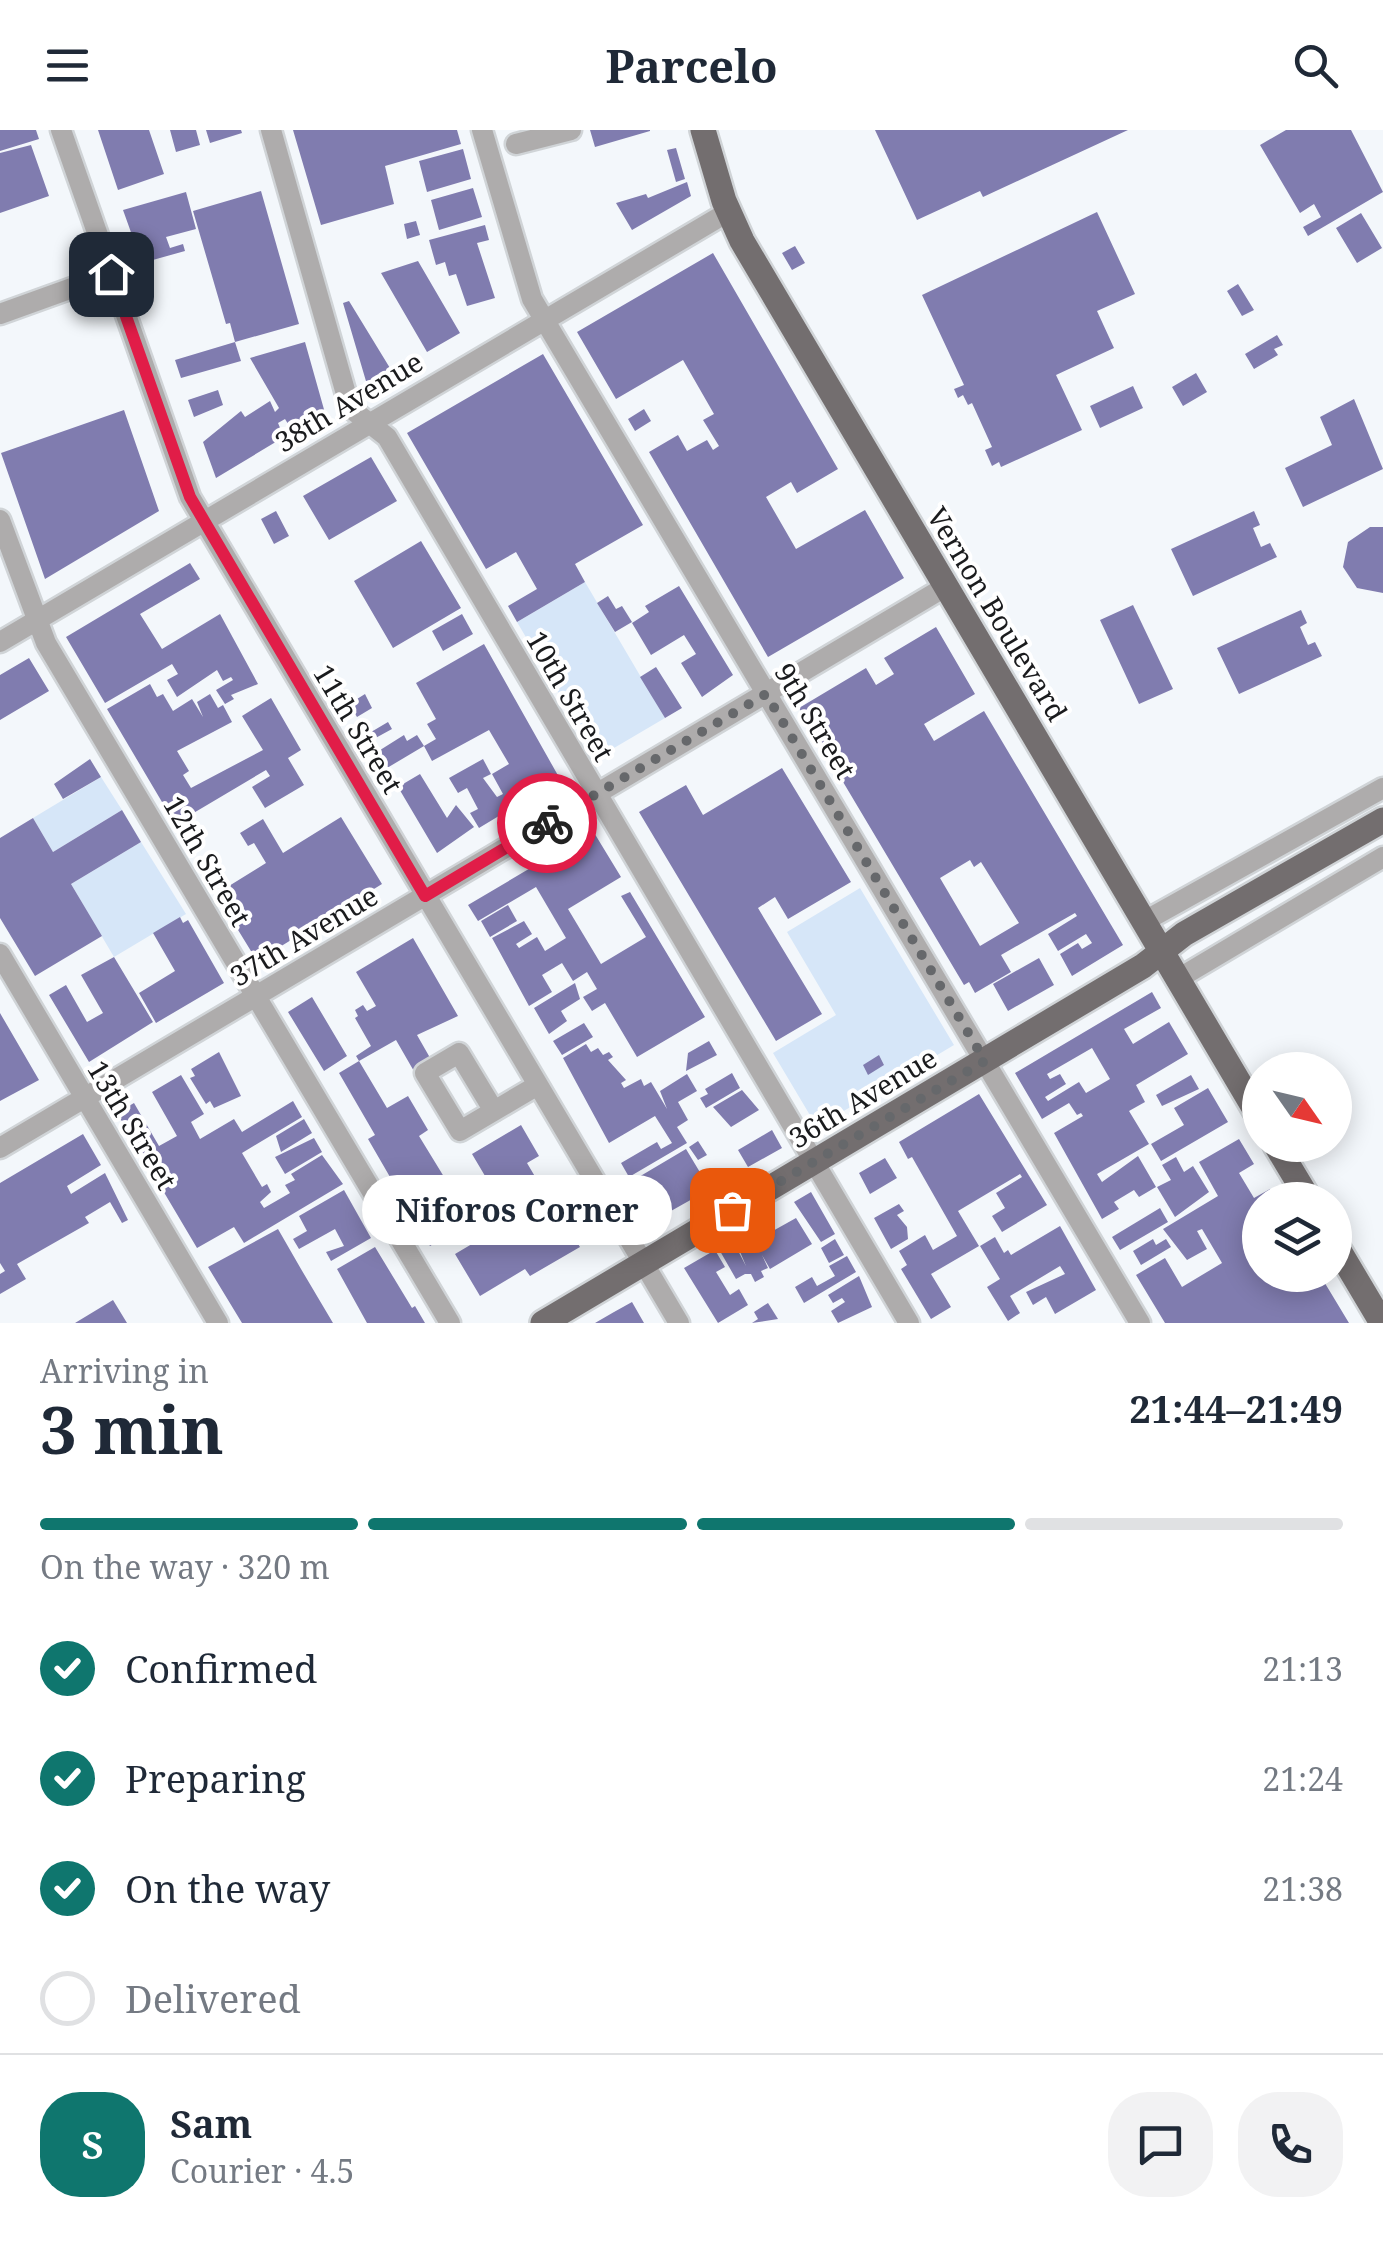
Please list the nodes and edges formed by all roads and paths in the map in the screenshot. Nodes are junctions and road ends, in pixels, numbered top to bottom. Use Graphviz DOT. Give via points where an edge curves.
graph roads {
  1 [pos="60,130"];
  2 [pos="271,130"];
  3 [pos="482,130"];
  4 [pos="571,130"];
  5 [pos="704,130"];
  6 [pos="488,152"];
  7 [pos="728,212"];
  8 [pos="111,274"];
  9 [pos="0,314"];
  10 [pos="544,318"];
  11 [pos="369,423"];
  12 [pos="0,520"];
  13 [pos="204,521"];
  14 [pos="945,587"];
  15 [pos="37,620"];
  16 [pos="0,642"];
  17 [pos="766,694"];
  18 [pos="1383,788"];
  19 [pos="596,795"];
  20 [pos="1383,820"];
  21 [pos="1383,857"];
  22 [pos="425,896"];
  23 [pos="1143,922"];
  24 [pos="1161,952"];
  25 [pos="0,954"];
  26 [pos="1176,980"];
  27 [pos="255,997"];
  28 [pos="985,1061"];
  29 [pos="538,1086"];
  30 [pos="1242,1088"];
  31 [pos="84,1098"];
  32 [pos="494,1111"];
  33 [pos="0,1148"];
  34 [pos="813,1162"];
  35 [pos="643,1263"];
  36 [pos="1352,1273"];
  37 [pos="218,1323"];
  38 [pos="450,1323"];
  39 [pos="543,1323"];
  40 [pos="679,1323"];
  41 [pos="909,1323"];
  42 [pos="1140,1323"];
  43 [pos="1382,1323"];
  1 -- 8 [label="street, 11th Street"];
  2 -- 11 [label="street, 10th Street" via="350,408"];
  3 -- 6 [label="street, 9th Street"];
  4 -- 6 [label="street"];
  5 -- 7 [label="main road, Vernon Boulevard"];
  6 -- 10 [label="street, 9th Street" via="532,299"];
  7 -- 10 [label="street, 38th Avenue"];
  7 -- 14 [label="main road, Vernon Boulevard"];
  8 -- 9 [label="street"];
  8 -- 13 [label="street, 11th Street"];
  10 -- 11 [label="street, 38th Avenue"];
  10 -- 17 [label="street, 9th Street"];
  11 -- 13 [label="street, 38th Avenue"];
  11 -- 19 [label="street, 10th Street" via="389,440"];
  12 -- 15 [label="street, 12th Street"];
  13 -- 15 [label="street, 38th Avenue"];
  13 -- 22 [label="street, 11th Street"];
  14 -- 17 [label="street, 37th Avenue"];
  14 -- 23 [label="main road, Vernon Boulevard"];
  15 -- 16 [label="street, 38th Avenue"];
  15 -- 27 [label="street, 12th Street"];
  17 -- 19 [label="street, 37th Avenue"];
  17 -- 28 [label="street, 9th Street"];
  18 -- 23 [label="street"];
  19 -- 22 [label="street, 37th Avenue"];
  19 -- 34 [label="street, 10th Street"];
  20 -- 24 [label="main road, 36th Avenue"];
  21 -- 26 [label="street"];
  22 -- 27 [label="street, 37th Avenue"];
  22 -- 29 [label="street, 11th Street"];
  23 -- 24 [label="main road, Vernon Boulevard"];
  24 -- 26 [label="main road, Vernon Boulevard"];
  24 -- 28 [label="main road, 36th Avenue"];
  25 -- 31 [label="street, 13th Street"];
  26 -- 30 [label="main road, Vernon Boulevard"];
  27 -- 31 [label="street, 37th Avenue"];
  27 -- 38 [label="street, 12th Street"];
  28 -- 34 [label="main road, 36th Avenue"];
  28 -- 42 [label="street, 9th Street"];
  29 -- 32 [label="street"];
  29 -- 35 [label="street, 11th Street"];
  31 -- 33 [label="street, 37th Avenue"];
  31 -- 37 [label="street, 13th Street"];
  34 -- 35 [label="main road, 36th Avenue"];
  34 -- 41 [label="street, 10th Street"];
  35 -- 39 [label="main road, 36th Avenue"];
  35 -- 40 [label="street, 11th Street"];
  36 -- 43 [label="main road"];
}
